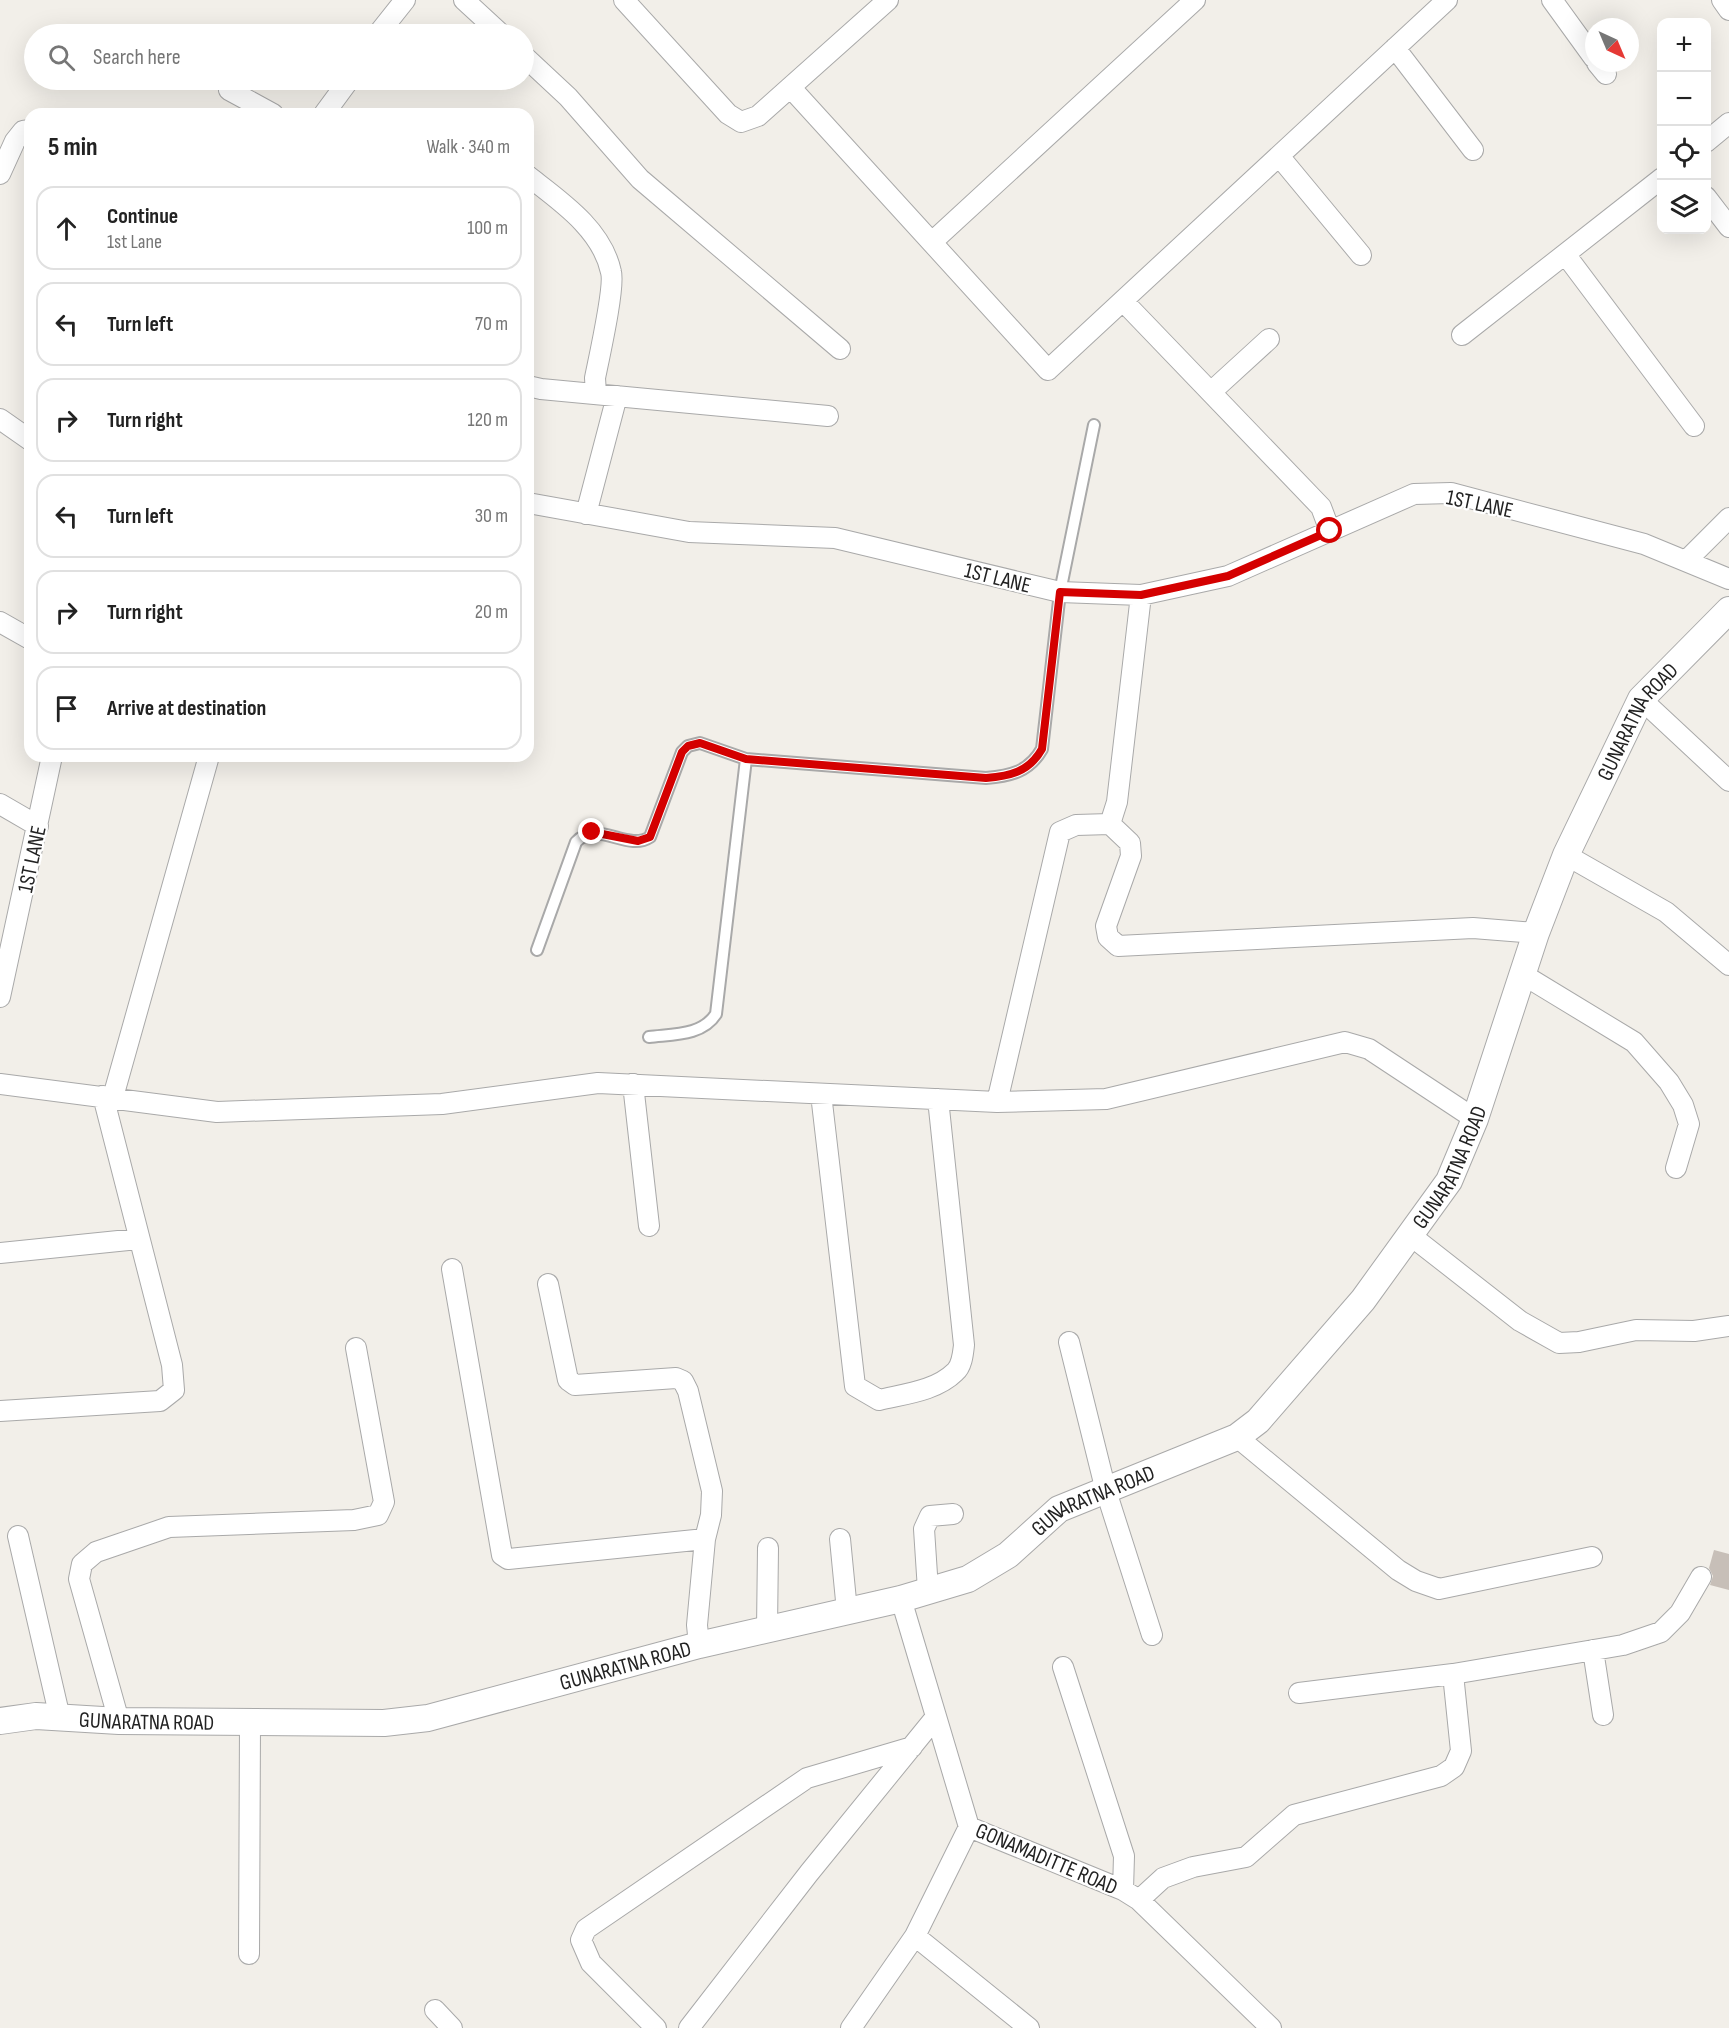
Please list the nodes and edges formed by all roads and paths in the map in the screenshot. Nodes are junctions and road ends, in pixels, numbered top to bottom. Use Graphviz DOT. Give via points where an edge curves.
graph roads {
  1 [pos="405,0"];
  2 [pos="624,0"];
  3 [pos="888,0"];
  4 [pos="1195,0"];
  5 [pos="1447,0"];
  6 [pos="1552,0"];
  7 [pos="1722,0"];
  8 [pos="478,4"];
  9 [pos="1729,10"];
  10 [pos="386,24"];
  11 [pos="493,24"];
  12 [pos="1585,46"];
  13 [pos="1395,48"];
  14 [pos="534,65"];
  15 [pos="791,88"];
  16 [pos="229,90"];
  17 [pos="342,90"];
  18 [pos="262,108"];
  19 [pos="328,108"];
  20 [pos="1729,123"];
  21 [pos="24,131"];
  22 [pos="1711,139"];
  23 [pos="1473,150"];
  24 [pos="1279,156"];
  25 [pos="0,174"];
  26 [pos="1659,180"];
  27 [pos="534,181"];
  28 [pos="1711,202"];
  29 [pos="1729,227"];
  30 [pos="932,242"];
  31 [pos="1565,254"];
  32 [pos="1361,255"];
  33 [pos="1123,301"];
  34 [pos="1462,334"];
  35 [pos="1269,339"];
  36 [pos="840,349"];
  37 [pos="534,387"];
  38 [pos="1211,393"];
  39 [pos="596,394"];
  40 [pos="617,396"];
  41 [pos="828,416"];
  42 [pos="0,418"];
  43 [pos="1094,424"];
  44 [pos="1694,426"];
  45 [pos="24,436"];
  46 [pos="534,504"];
  47 [pos="586,514"];
  48 [pos="1729,518"];
  49 [pos="1330,531"];
  50 [pos="1686,561"];
  51 [pos="1729,579"];
  52 [pos="1060,592"];
  53 [pos="1141,595"];
  54 [pos="1729,610"];
  55 [pos="0,622"];
  56 [pos="24,636"];
  57 [pos="1641,699"];
  58 [pos="746,759"];
  59 [pos="51,762"];
  60 [pos="207,762"];
  61 [pos="1729,782"];
  62 [pos="0,804"];
  63 [pos="1110,824"];
  64 [pos="38,826"];
  65 [pos="1566,855"];
  66 [pos="1536,933"];
  67 [pos="537,950"];
  68 [pos="1729,964"];
  69 [pos="3,968"];
  70 [pos="1522,974"];
  71 [pos="0,997"];
  72 [pos="649,1037"];
  73 [pos="0,1084"];
  74 [pos="633,1084"];
  75 [pos="821,1094"];
  76 [pos="108,1096"];
  77 [pos="938,1099"];
  78 [pos="997,1102"];
  79 [pos="1475,1119"];
  80 [pos="1676,1168"];
  81 [pos="649,1226"];
  82 [pos="1410,1235"];
  83 [pos="138,1239"];
  84 [pos="0,1253"];
  85 [pos="452,1269"];
  86 [pos="548,1284"];
  87 [pos="1729,1326"];
  88 [pos="1069,1342"];
  89 [pos="356,1348"];
  90 [pos="0,1411"];
  91 [pos="1237,1437"];
  92 [pos="1106,1491"];
  93 [pos="953,1514"];
  94 [pos="18,1536"];
  95 [pos="705,1539"];
  96 [pos="840,1539"];
  97 [pos="768,1548"];
  98 [pos="1592,1557"];
  99 [pos="1701,1577"];
  100 [pos="928,1590"];
  101 [pos="901,1599"];
  102 [pos="848,1611"];
  103 [pos="767,1629"];
  104 [pos="1152,1635"];
  105 [pos="699,1645"];
  106 [pos="1593,1650"];
  107 [pos="1063,1666"];
  108 [pos="1453,1674"];
  109 [pos="1299,1693"];
  110 [pos="1604,1715"];
  111 [pos="60,1718"];
  112 [pos="935,1718"];
  113 [pos="0,1721"];
  114 [pos="119,1721"];
  115 [pos="250,1723"];
  116 [pos="912,1747"];
  117 [pos="969,1827"];
  118 [pos="1131,1895"];
  119 [pos="915,1936"];
  120 [pos="249,1954"];
  121 [pos="435,2010"];
  122 [pos="449,2027"];
  123 [pos="656,2028"];
  124 [pos="689,2028"];
  125 [pos="851,2028"];
  126 [pos="1029,2028"];
  127 [pos="1271,2028"];
  1 -- 10 [label="street"];
  2 -- 15 [label="street" via="728,114 741,122 758,116"];
  3 -- 15 [label="street"];
  4 -- 30 [label="street"];
  5 -- 13 [label="street"];
  6 -- 12 [label="street"];
  7 -- 9 [label="street"];
  8 -- 11 [label="street"];
  13 -- 23 [label="street"];
  13 -- 24 [label="street"];
  14 -- 36 [label="street" via="568,97 640,180"];
  15 -- 30 [label="street"];
  16 -- 18 [label="street"];
  17 -- 19 [label="street"];
  20 -- 22 [label="street"];
  21 -- 25 [label="street"];
  24 -- 32 [label="street"];
  24 -- 33 [label="street"];
  26 -- 31 [label="street"];
  27 -- 39 [label="street" via="575,214 602,247 612,274 595,378"];
  28 -- 29 [label="street"];
  30 -- 33 [label="street" via="1048,370"];
  31 -- 34 [label="street"];
  31 -- 44 [label="street"];
  33 -- 38 [label="street"];
  35 -- 38 [label="street"];
  37 -- 39 [label="street"];
  38 -- 49 [label="street" via="1320,507"];
  39 -- 40 [label="street"];
  40 -- 41 [label="street"];
  40 -- 47 [label="street"];
  42 -- 45 [label="street"];
  43 -- 52 [label="lane"];
  46 -- 47 [label="street, 1ST LANE"];
  47 -- 52 [label="street, 1ST LANE" via="689,532 835,538"];
  48 -- 50 [label="street"];
  49 -- 50 [label="street, 1ST LANE" via="1414,494 1451,493 1644,544"];
  49 -- 53 [label="street, 1ST LANE" via="1228,576"];
  50 -- 51 [label="street, 1ST LANE"];
  52 -- 53 [label="street, 1ST LANE"];
  52 -- 58 [label="lane" via="1042,749 1028,767 1012,776 986,778"];
  53 -- 63 [label="street" via="1117,802"];
  54 -- 57 [label="street, GUNARATNA ROAD"];
  55 -- 56 [label="street"];
  57 -- 61 [label="street"];
  57 -- 65 [label="street, GUNARATNA ROAD"];
  58 -- 67 [label="lane" via="700,743 688,746 682,752 650,837 638,841 592,832 582,834"];
  58 -- 72 [label="lane" via="716,1014 704,1027 693,1031"];
  59 -- 64 [label="street, 1ST LANE"];
  60 -- 76 [label="street"];
  62 -- 64 [label="street"];
  63 -- 66 [label="street" via="1130,843 1131,856 1106,926 1108,937 1118,945 1473,928"];
  63 -- 78 [label="street" via="1076,825 1060,832"];
  64 -- 69 [label="street, 1ST LANE"];
  65 -- 66 [label="street, GUNARATNA ROAD"];
  65 -- 68 [label="street" via="1666,912"];
  66 -- 70 [label="street, GUNARATNA ROAD"];
  69 -- 71 [label="street, 1ST LANE"];
  70 -- 79 [label="street, GUNARATNA ROAD"];
  70 -- 80 [label="street" via="1634,1041 1670,1082 1689,1124"];
  73 -- 76 [label="street"];
  74 -- 75 [label="street"];
  74 -- 76 [label="street" via="598,1083 442,1104 217,1112"];
  74 -- 81 [label="street"];
  75 -- 77 [label="street"];
  75 -- 77 [label="street" via="855,1386 879,1400 927,1389 956,1372 962,1359 964,1345"];
  76 -- 83 [label="street"];
  77 -- 78 [label="street"];
  78 -- 79 [label="street" via="1106,1099 1345,1042 1369,1049"];
  79 -- 82 [label="street, GUNARATNA ROAD" via="1449,1181"];
  82 -- 87 [label="street" via="1520,1321 1559,1343 1636,1330 1694,1331"];
  82 -- 91 [label="street, GUNARATNA ROAD" via="1355,1308 1258,1421"];
  83 -- 84 [label="street"];
  83 -- 90 [label="street" via="172,1365 174,1390 160,1401"];
  85 -- 95 [label="street" via="502,1555 508,1559"];
  86 -- 95 [label="street" via="568,1380 575,1385 676,1378 683,1381 712,1491"];
  88 -- 92 [label="street"];
  89 -- 114 [label="street" via="384,1502 378,1515 354,1520 169,1527 96,1552 82,1564 79,1579"];
  91 -- 92 [label="street, GUNARATNA ROAD"];
  91 -- 98 [label="street" via="1398,1569 1439,1589"];
  92 -- 100 [label="street, GUNARATNA ROAD" via="1059,1509 1008,1556 968,1579"];
  92 -- 104 [label="street"];
  93 -- 100 [label="street" via="930,1516 924,1529"];
  94 -- 111 [label="street"];
  95 -- 105 [label="street" via="697,1625"];
  96 -- 102 [label="street"];
  97 -- 103 [label="street"];
  99 -- 106 [label="street" via="1680,1613 1661,1632"];
  100 -- 101 [label="street, GUNARATNA ROAD"];
  101 -- 102 [label="street, GUNARATNA ROAD"];
  101 -- 112 [label="street, GONAMADITTE ROAD"];
  102 -- 103 [label="street, GUNARATNA ROAD"];
  103 -- 105 [label="street, GUNARATNA ROAD"];
  105 -- 115 [label="street, GUNARATNA ROAD" via="428,1718 384,1723"];
  106 -- 108 [label="street"];
  106 -- 110 [label="street"];
  107 -- 118 [label="street" via="1124,1856"];
  108 -- 109 [label="street"];
  108 -- 118 [label="street" via="1461,1751 1454,1767 1441,1776 1294,1815 1246,1857 1193,1867"];
  111 -- 113 [label="street, GUNARATNA ROAD" via="36,1716"];
  111 -- 114 [label="street, GUNARATNA ROAD"];
  112 -- 116 [label="street"];
  112 -- 117 [label="street, GONAMADITTE ROAD"];
  114 -- 115 [label="street, GUNARATNA ROAD"];
  115 -- 120 [label="street"];
  116 -- 123 [label="street" via="807,1778 586,1929 581,1940 591,1963"];
  116 -- 124 [label="street"];
  117 -- 118 [label="street, GONAMADITTE ROAD"];
  117 -- 119 [label="street"];
  118 -- 127 [label="street, GONAMADITTE ROAD"];
  119 -- 125 [label="street"];
  119 -- 126 [label="street"];
  121 -- 122 [label="street"];
}
